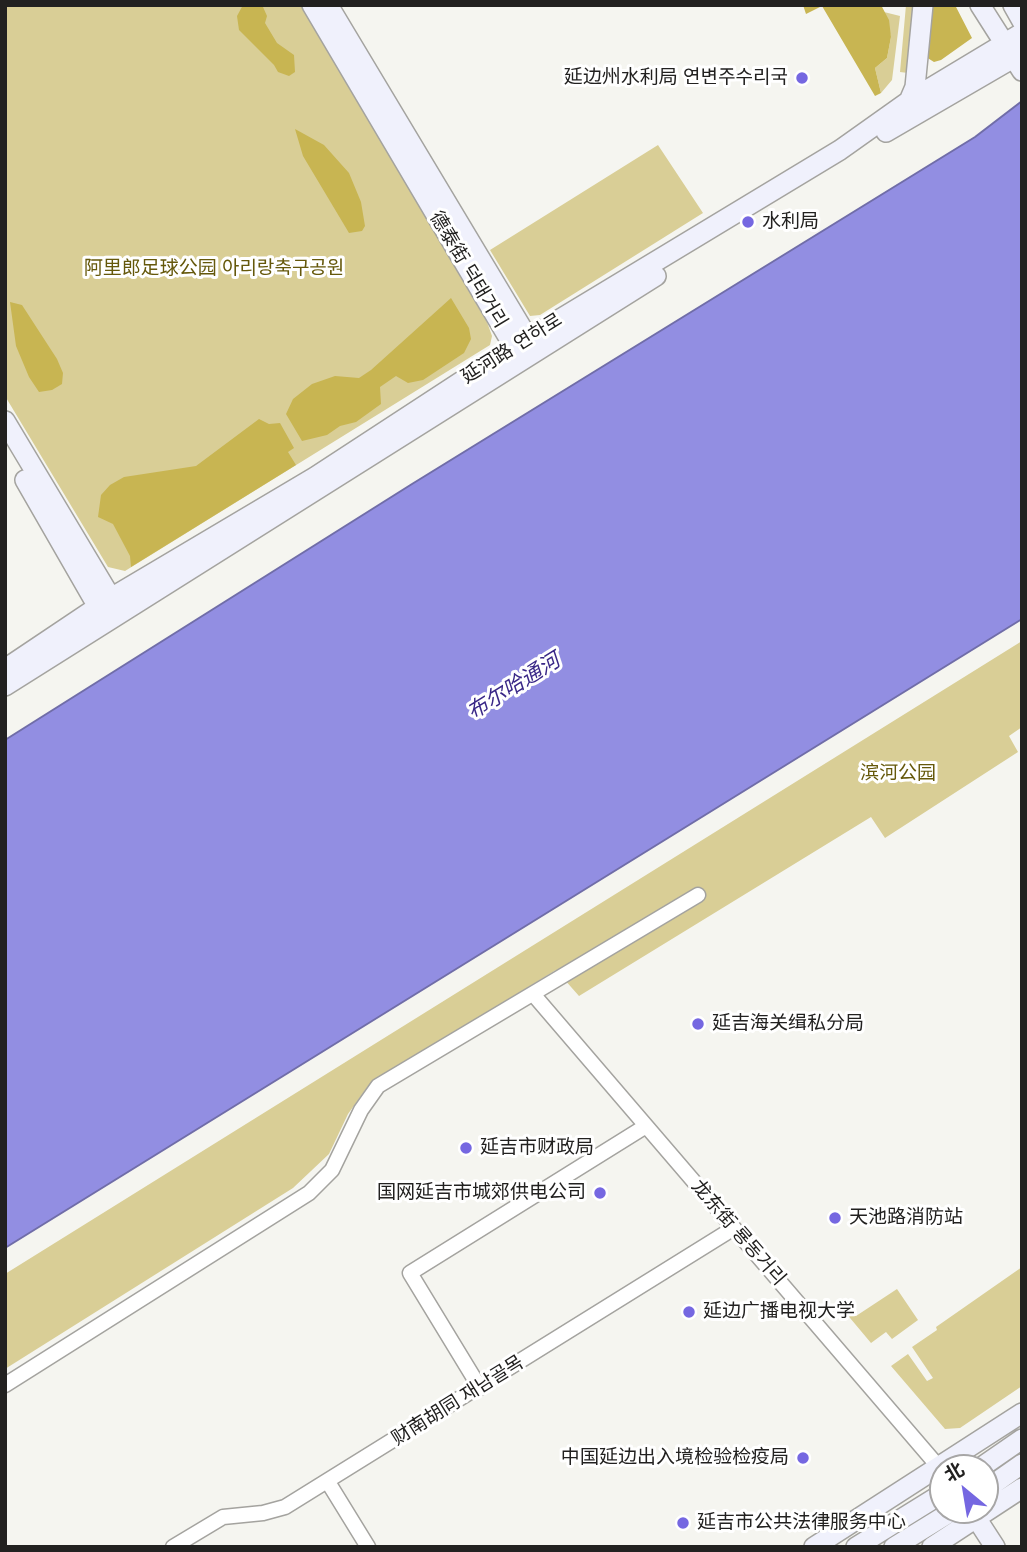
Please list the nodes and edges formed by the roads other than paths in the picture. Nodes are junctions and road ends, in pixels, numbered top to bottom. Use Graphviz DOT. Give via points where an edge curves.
graph roads {
  1 [pos="312,5"];
  2 [pos="328,5"];
  3 [pos="923,5"];
  4 [pos="980,5"];
  5 [pos="1013,5"];
  6 [pos="1022,21"];
  7 [pos="1022,33"];
  8 [pos="1015,56"];
  9 [pos="909,101"];
  10 [pos="523,349"];
  11 [pos="5,421"];
  12 [pos="5,447"];
  13 [pos="104,603"];
  14 [pos="114,619"];
  15 [pos="5,669"];
  16 [pos="5,686"];
  17 [pos="698,895"];
  18 [pos="533,994"];
  19 [pos="646,1126"];
  20 [pos="734,1228"];
  21 [pos="5,1385"];
  22 [pos="480,1388"];
  23 [pos="1022,1413"];
  24 [pos="1022,1438"];
  25 [pos="963,1454"];
  26 [pos="999,1454"];
  27 [pos="929,1455"];
  28 [pos="1022,1464"];
  29 [pos="929,1476"];
  30 [pos="999,1480"];
  31 [pos="328,1482"];
  32 [pos="1022,1488"];
  33 [pos="999,1501"];
  34 [pos="929,1502"];
  35 [pos="931,1524"];
  36 [pos="962,1524"];
  37 [pos="980,1524"];
  38 [pos="173,1547"];
  39 [pos="368,1547"];
  40 [pos="814,1547"];
  41 [pos="856,1547"];
  42 [pos="894,1547"];
  43 [pos="932,1547"];
  44 [pos="995,1547"];
  1 -- 10 [label="main road, 德泰街 덕태거리"];
  2 -- 10 [label="main road, 德泰街 덕태거리" via="449,204"];
  3 -- 9 [label="main road" via="915,87"];
  4 -- 8 [label="main road"];
  5 -- 6 [label="main road"];
  7 -- 8 [label="main road, 延河路 연하로"];
  8 -- 9 [label="main road, 延河路 연하로"];
  8 -- 10 [label="main road, 延河路 연하로"];
  9 -- 10 [label="main road, 延河路 연하로" via="840,150"];
  10 -- 13 [label="main road, 延河路 연하로"];
  10 -- 14 [label="main road, 延河路 연하로"];
  11 -- 13 [label="main road"];
  12 -- 13 [label="main road"];
  13 -- 14 [label="main road"];
  13 -- 15 [label="main road, 延河路 연하로"];
  14 -- 16 [label="main road, 延河路 연하로"];
  17 -- 18 [label="street"];
  18 -- 19 [label="street, 龙东街 룡동거리"];
  18 -- 21 [label="street" via="378,1086 365,1102 332,1170 309,1193"];
  19 -- 20 [label="street, 龙东街 룡동거리"];
  19 -- 22 [label="street" via="410,1273"];
  20 -- 22 [label="street, 财南胡同 재남골목"];
  20 -- 27 [label="street, 龙东街 룡동거리"];
  22 -- 31 [label="street, 财南胡同 재남골목"];
  23 -- 25 [label="main road"];
  24 -- 26 [label="main road"];
  28 -- 30 [label="main road"];
  29 -- 40 [label="main road"];
  31 -- 38 [label="street, 财南胡同 재남골목" via="285,1507 223,1517"];
  31 -- 39 [label="street"];
  32 -- 33 [label="main road"];
  34 -- 41 [label="main road"];
  35 -- 42 [label="main road"];
  36 -- 43 [label="main road"];
  37 -- 44 [label="main road"];
}
